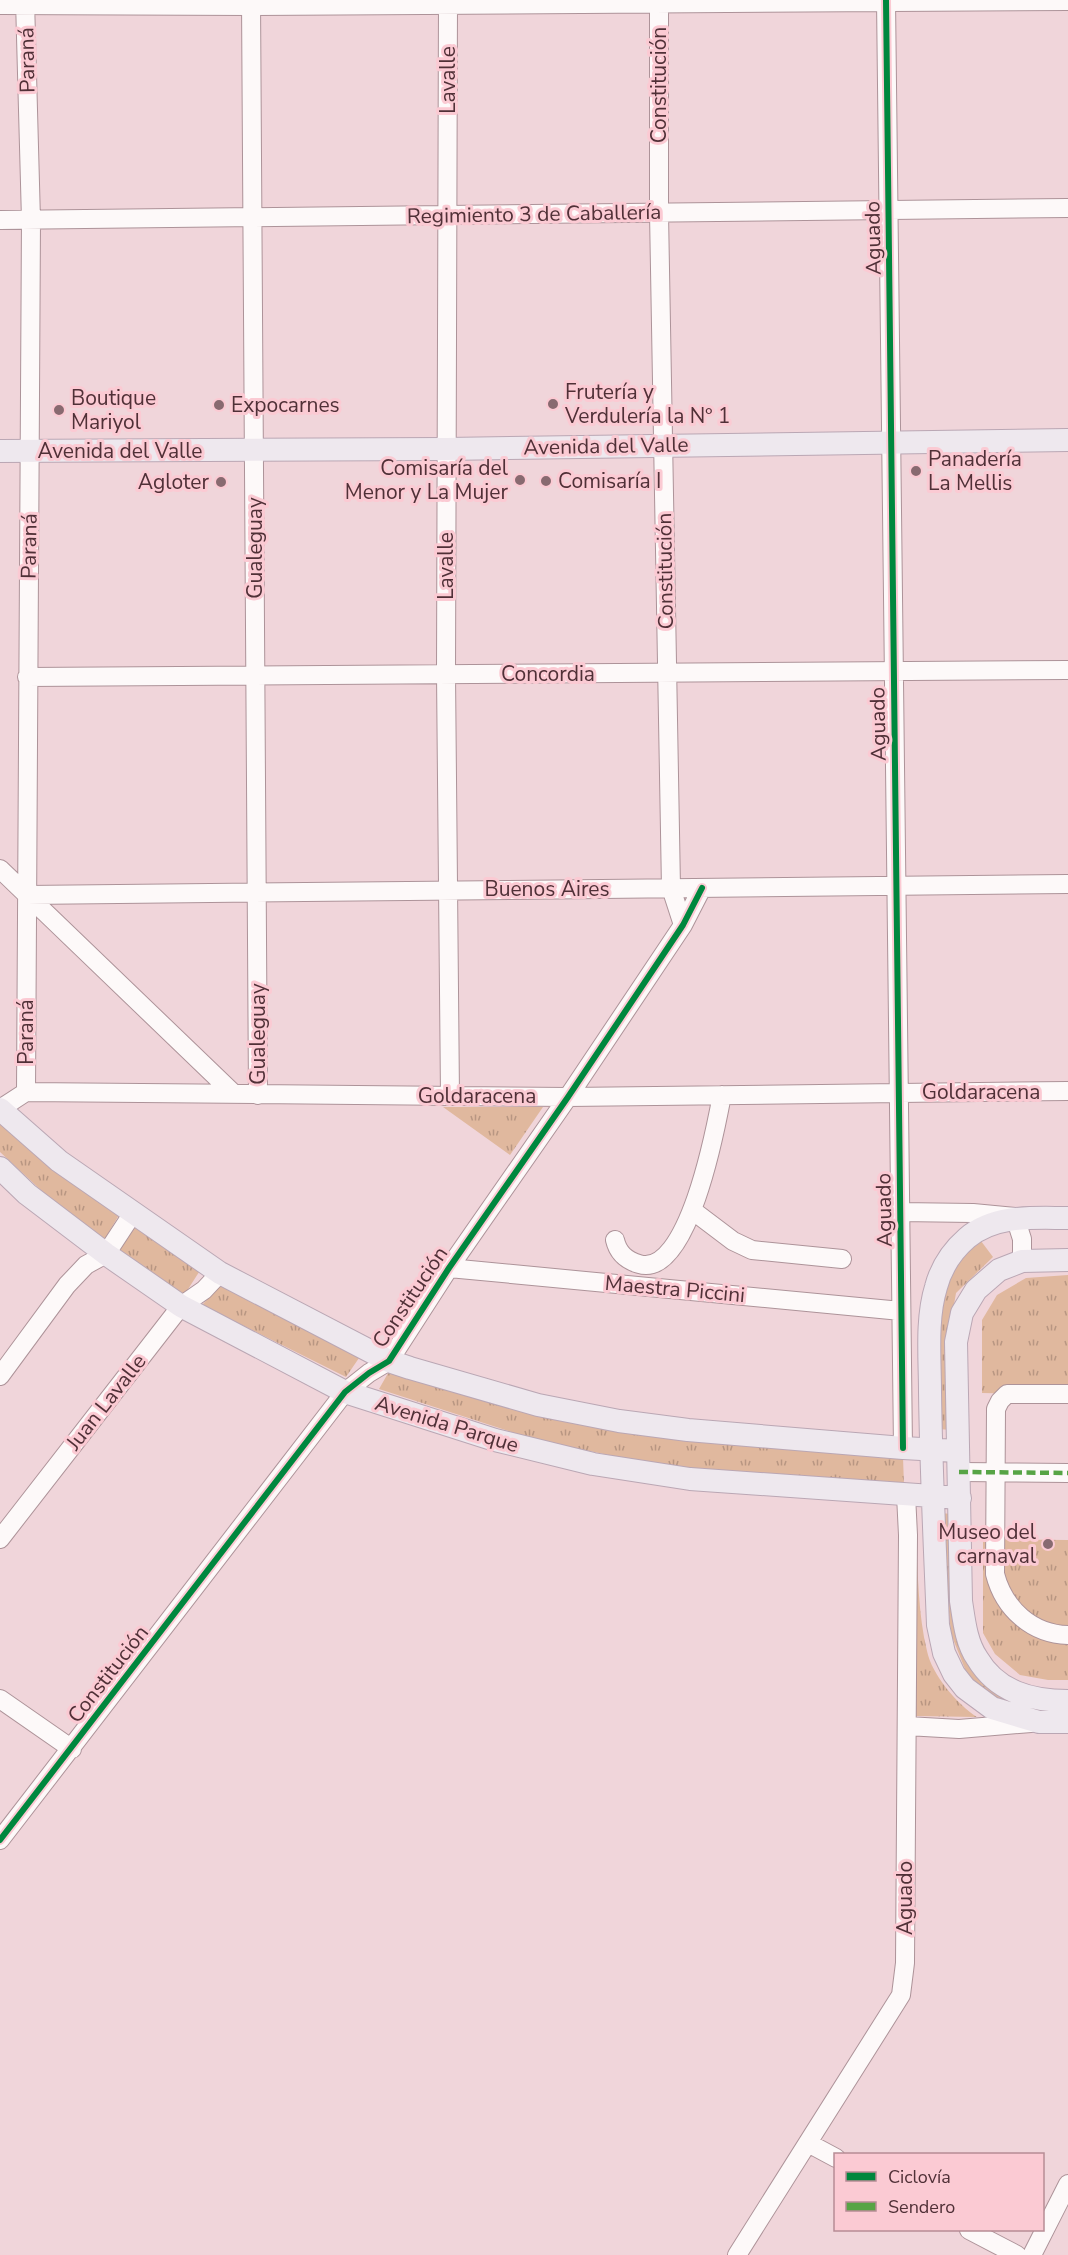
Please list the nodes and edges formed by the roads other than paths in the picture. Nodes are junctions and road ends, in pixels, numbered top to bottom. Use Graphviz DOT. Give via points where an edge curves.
graph roads {
  1 [pos="886,1"];
  2 [pos="1068,1"];
  3 [pos="25,2"];
  4 [pos="448,2"];
  5 [pos="659,2"];
  6 [pos="251,3"];
  7 [pos="0,5"];
  8 [pos="1068,208"];
  9 [pos="889,210"];
  10 [pos="659,213"];
  11 [pos="447,215"];
  12 [pos="252,217"];
  13 [pos="0,220"];
  14 [pos="31,220"];
  15 [pos="1068,440"];
  16 [pos="892,442"];
  17 [pos="664,445"];
  18 [pos="447,449"];
  19 [pos="254,450"];
  20 [pos="31,451"];
  21 [pos="0,452"];
  22 [pos="1068,670"];
  23 [pos="894,672"];
  24 [pos="667,673"];
  25 [pos="446,674"];
  26 [pos="255,675"];
  27 [pos="27,677"];
  28 [pos="0,869"];
  29 [pos="1068,884"];
  30 [pos="897,885"];
  31 [pos="670,888"];
  32 [pos="702,888"];
  33 [pos="449,890"];
  34 [pos="257,893"];
  35 [pos="27,895"];
  36 [pos="683,924"];
  37 [pos="1068,1091"];
  38 [pos="26,1092"];
  39 [pos="899,1092"];
  40 [pos="234,1094"];
  41 [pos="258,1095"];
  42 [pos="722,1095"];
  43 [pos="450,1096"];
  44 [pos="568,1097"];
  45 [pos="0,1109"];
  46 [pos="0,1167"];
  47 [pos="692,1210"];
  48 [pos="900,1212"];
  49 [pos="133,1213"];
  50 [pos="1015,1217"];
  51 [pos="1068,1218"];
  52 [pos="615,1240"];
  53 [pos="106,1254"];
  54 [pos="842,1259"];
  55 [pos="1068,1260"];
  56 [pos="1022,1261"];
  57 [pos="449,1268"];
  58 [pos="220,1273"];
  59 [pos="181,1306"];
  60 [pos="902,1311"];
  61 [pos="389,1361"];
  62 [pos="0,1376"];
  63 [pos="345,1392"];
  64 [pos="1068,1394"];
  65 [pos="903,1448"];
  66 [pos="931,1449"];
  67 [pos="958,1461"];
  68 [pos="996,1473"];
  69 [pos="1068,1473"];
  70 [pos="906,1495"];
  71 [pos="933,1497"];
  72 [pos="960,1498"];
  73 [pos="0,1539"];
  74 [pos="1068,1635"];
  75 [pos="0,1699"];
  76 [pos="1068,1701"];
  77 [pos="1039,1722"];
  78 [pos="1068,1722"];
  79 [pos="907,1726"];
  80 [pos="72,1749"];
  81 [pos="0,1839"];
  82 [pos="808,2143"];
  83 [pos="834,2157"];
  84 [pos="1068,2184"];
  85 [pos="973,2231"];
  86 [pos="737,2255"];
  87 [pos="1017,2255"];
  88 [pos="1032,2255"];
  1 -- 2 [label="street"];
  1 -- 5 [label="street"];
  1 -- 9 [label="street, Aguado"];
  3 -- 6 [label="street"];
  3 -- 7 [label="street"];
  3 -- 14 [label="street, Paraná"];
  4 -- 5 [label="street"];
  4 -- 6 [label="street"];
  4 -- 11 [label="street, Lavalle"];
  5 -- 10 [label="street, Constitución"];
  6 -- 12 [label="street, Gualeguay"];
  8 -- 9 [label="street, Regimiento 3 de Caballería"];
  9 -- 10 [label="street, Regimiento 3 de Caballería"];
  9 -- 16 [label="street, Aguado"];
  10 -- 11 [label="street, Regimiento 3 de Caballería"];
  10 -- 17 [label="street, Constitución"];
  11 -- 12 [label="street, Regimiento 3 de Caballería"];
  11 -- 18 [label="street, Lavalle"];
  12 -- 14 [label="street, Regimiento 3 de Caballería"];
  12 -- 19 [label="street, Gualeguay"];
  13 -- 14 [label="street, Regimiento 3 de Caballería"];
  14 -- 20 [label="street, Paraná"];
  15 -- 16 [label="main road, Avenida del Valle"];
  16 -- 17 [label="main road, Avenida del Valle"];
  16 -- 23 [label="street, Aguado"];
  17 -- 18 [label="main road, Avenida del Valle"];
  17 -- 24 [label="street, Constitución"];
  18 -- 19 [label="main road, Avenida del Valle"];
  18 -- 25 [label="street, Lavalle"];
  19 -- 20 [label="main road, Avenida del Valle"];
  19 -- 26 [label="street, Gualeguay"];
  20 -- 21 [label="main road, Avenida del Valle"];
  20 -- 27 [label="street, Paraná"];
  22 -- 23 [label="street, Concordia"];
  23 -- 24 [label="street, Concordia"];
  23 -- 30 [label="street, Aguado"];
  24 -- 25 [label="street, Concordia"];
  24 -- 31 [label="street, Constitución"];
  25 -- 26 [label="street, Concordia"];
  25 -- 33 [label="street, Lavalle"];
  26 -- 27 [label="street, Concordia"];
  26 -- 34 [label="street, Gualeguay"];
  27 -- 35 [label="street, Paraná"];
  28 -- 35 [label="street"];
  29 -- 30 [label="street, Buenos Aires"];
  30 -- 32 [label="street, Buenos Aires"];
  30 -- 39 [label="street, Aguado"];
  31 -- 32 [label="street, Buenos Aires"];
  31 -- 33 [label="street, Buenos Aires"];
  31 -- 36 [label="street, Constitución"];
  32 -- 36 [label="street, Constitución"];
  33 -- 34 [label="street, Buenos Aires"];
  33 -- 43 [label="street, Lavalle"];
  34 -- 35 [label="street, Buenos Aires"];
  34 -- 41 [label="street, Gualeguay"];
  35 -- 38 [label="street, Paraná"];
  35 -- 40 [label="street"];
  36 -- 44 [label="street, Constitución"];
  37 -- 39 [label="street, Goldaracena"];
  38 -- 40 [label="street, Goldaracena"];
  38 -- 45 [label="street"];
  39 -- 42 [label="street, Goldaracena"];
  39 -- 48 [label="street, Aguado"];
  40 -- 41 [label="street, Goldaracena"];
  41 -- 43 [label="street, Goldaracena"];
  42 -- 44 [label="street, Goldaracena"];
  42 -- 47 [label="street" via="713,1148"];
  43 -- 44 [label="street, Goldaracena"];
  44 -- 57 [label="street, Constitución"];
  45 -- 49 [label="main road, Avenida Parque" via="59,1161"];
  46 -- 53 [label="main road, Avenida Parque" via="27,1194"];
  47 -- 52 [label="street" via="676,1244 658,1261 645,1265 628,1260 617,1249"];
  47 -- 54 [label="street" via="733,1241 752,1250"];
  48 -- 50 [label="street"];
  48 -- 60 [label="street, Aguado"];
  49 -- 53 [label="street"];
  49 -- 58 [label="main road, Avenida Parque"];
  50 -- 51 [label="main road"];
  50 -- 56 [label="street" via="1022,1239"];
  50 -- 66 [label="main road" via="968,1237 948,1258 935,1288 930,1332"];
  53 -- 59 [label="main road, Avenida Parque"];
  53 -- 62 [label="street" via="86,1265 67,1285"];
  55 -- 56 [label="main road"];
  56 -- 67 [label="main road" via="999,1270 976,1290 962,1313 956,1342"];
  57 -- 60 [label="street, Maestra Piccini"];
  57 -- 61 [label="street, Constitución"];
  58 -- 59 [label="street, Juan Lavalle"];
  58 -- 61 [label="main road, Avenida Parque"];
  59 -- 63 [label="main road, Avenida Parque"];
  59 -- 73 [label="street, Juan Lavalle"];
  60 -- 65 [label="street, Aguado"];
  61 -- 63 [label="street, Constitución"];
  61 -- 65 [label="main road, Avenida Parque" via="538,1405 619,1421"];
  63 -- 70 [label="main road, Avenida Parque" via="495,1440 593,1464 690,1479"];
  63 -- 80 [label="street, Constitución"];
  64 -- 68 [label="street" via="1007,1394 1000,1401 996,1409"];
  65 -- 66 [label="main road, Avenida Parque"];
  66 -- 67 [label="main road, Avenida Parque"];
  66 -- 71 [label="main road"];
  67 -- 68 [label="street"];
  67 -- 72 [label="main road"];
  68 -- 69 [label="street"];
  68 -- 74 [label="street" via="995,1574 999,1591 1008,1605 1033,1626 1046,1633"];
  70 -- 71 [label="main road, Avenida Parque"];
  70 -- 79 [label="street, Aguado"];
  71 -- 72 [label="main road, Avenida Parque"];
  71 -- 77 [label="main road" via="938,1625 944,1653 965,1688 993,1708"];
  72 -- 76 [label="main road" via="961,1600 976,1658 1005,1689 1042,1701"];
  75 -- 80 [label="street"];
  77 -- 78 [label="main road"];
  77 -- 79 [label="street" via="959,1729"];
  79 -- 82 [label="street, Aguado" via="905,1970 900,1995"];
  80 -- 81 [label="street, Constitución"];
  82 -- 83 [label="street"];
  82 -- 86 [label="street, Aguado"];
  84 -- 88 [label="street"];
  85 -- 87 [label="street"];
}
